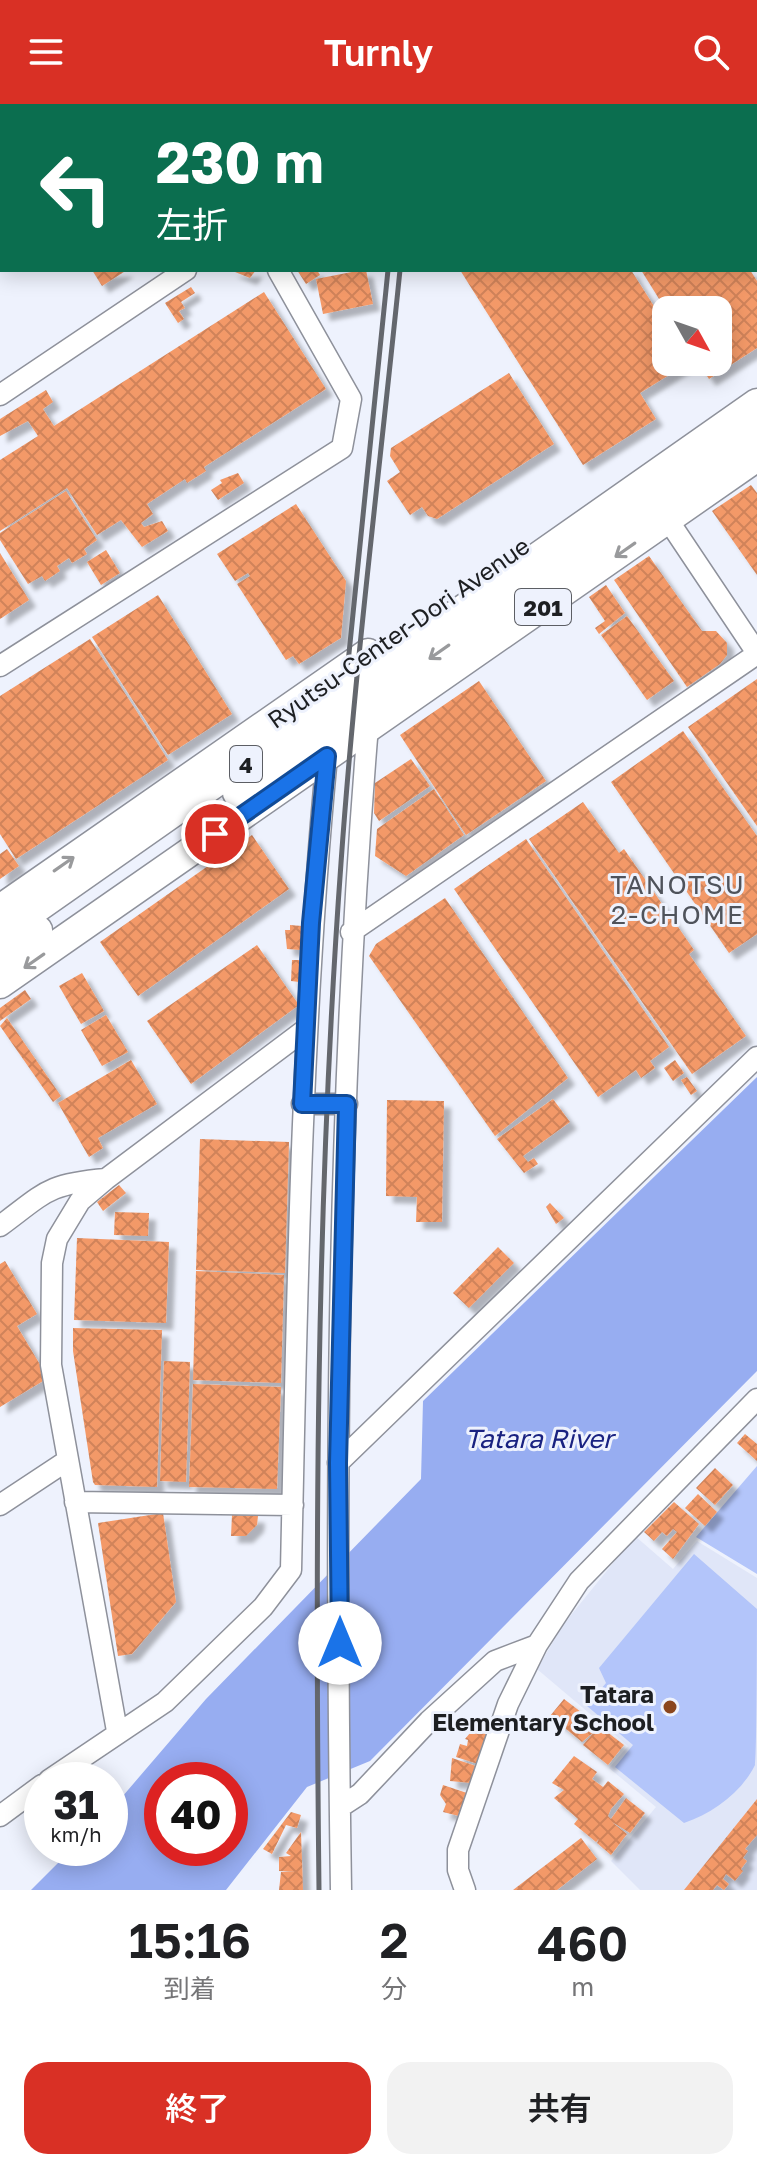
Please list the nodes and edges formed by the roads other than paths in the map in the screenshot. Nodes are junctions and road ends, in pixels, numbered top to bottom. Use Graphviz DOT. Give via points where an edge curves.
graph roads {
  1 [pos="183,272"];
  2 [pos="279,272"];
  3 [pos="757,384"];
  4 [pos="0,395"];
  5 [pos="757,403"];
  6 [pos="757,427"];
  7 [pos="757,457"];
  8 [pos="668,520"];
  9 [pos="496,599"];
  10 [pos="757,653"];
  11 [pos="0,666"];
  12 [pos="368,726"];
  13 [pos="327,756"];
  14 [pos="0,909"];
  15 [pos="351,932"];
  16 [pos="0,934"];
  17 [pos="0,958"];
  18 [pos="0,984"];
  19 [pos="306,1029"];
  20 [pos="757,1057"];
  21 [pos="302,1104"];
  22 [pos="347,1104"];
  23 [pos="106,1179"];
  24 [pos="0,1226"];
  25 [pos="757,1399"];
  26 [pos="68,1460"];
  27 [pos="338,1463"];
  28 [pos="75,1502"];
  29 [pos="0,1505"];
  30 [pos="293,1505"];
  31 [pos="537,1645"];
  32 [pos="117,1731"];
  33 [pos="74,1762"];
  34 [pos="24,1798"];
  35 [pos="340,1800"];
  36 [pos="0,1816"];
  37 [pos="341,1890"];
  38 [pos="465,1890"];
  1 -- 4 [label="street"];
  2 -- 11 [label="street" via="351,399 342,448"];
  14 -- 3 [label="highway, Ryutsu-Center-Dori Avenue / 201, one-way"];
  5 -- 9 [label="highway, 4"];
  6 -- 9 [label="highway, 4"];
  7 -- 8 [label="highway, 201"];
  8 -- 10 [label="street"];
  8 -- 12 [label="highway, 201, one-way"];
  9 -- 16 [label="highway, 4"];
  9 -- 17 [label="highway, 4, one-way"];
  10 -- 15 [label="street"];
  12 -- 13 [label="highway, 201"];
  12 -- 15 [label="street"];
  13 -- 18 [label="highway, 201, one-way"];
  13 -- 19 [label="street"];
  15 -- 22 [label="street"];
  19 -- 21 [label="street"];
  19 -- 23 [label="street"];
  20 -- 27 [label="street"];
  21 -- 22 [label="street"];
  21 -- 30 [label="street"];
  22 -- 27 [label="street"];
  23 -- 24 [label="street" via="64,1182"];
  23 -- 26 [label="street" via="80,1201 57,1239 52,1263 51,1365"];
  25 -- 31 [label="street" via="579,1581"];
  26 -- 28 [label="street"];
  26 -- 29 [label="street"];
  27 -- 35 [label="street"];
  28 -- 30 [label="street"];
  28 -- 32 [label="street"];
  30 -- 32 [label="street" via="291,1570 263,1607 165,1702"];
  31 -- 35 [label="street" via="495,1661 360,1794"];
  31 -- 38 [label="street" via="508,1704 458,1850"];
  32 -- 33 [label="street"];
  34 -- 36 [label="street"];
  35 -- 37 [label="street"];
}
